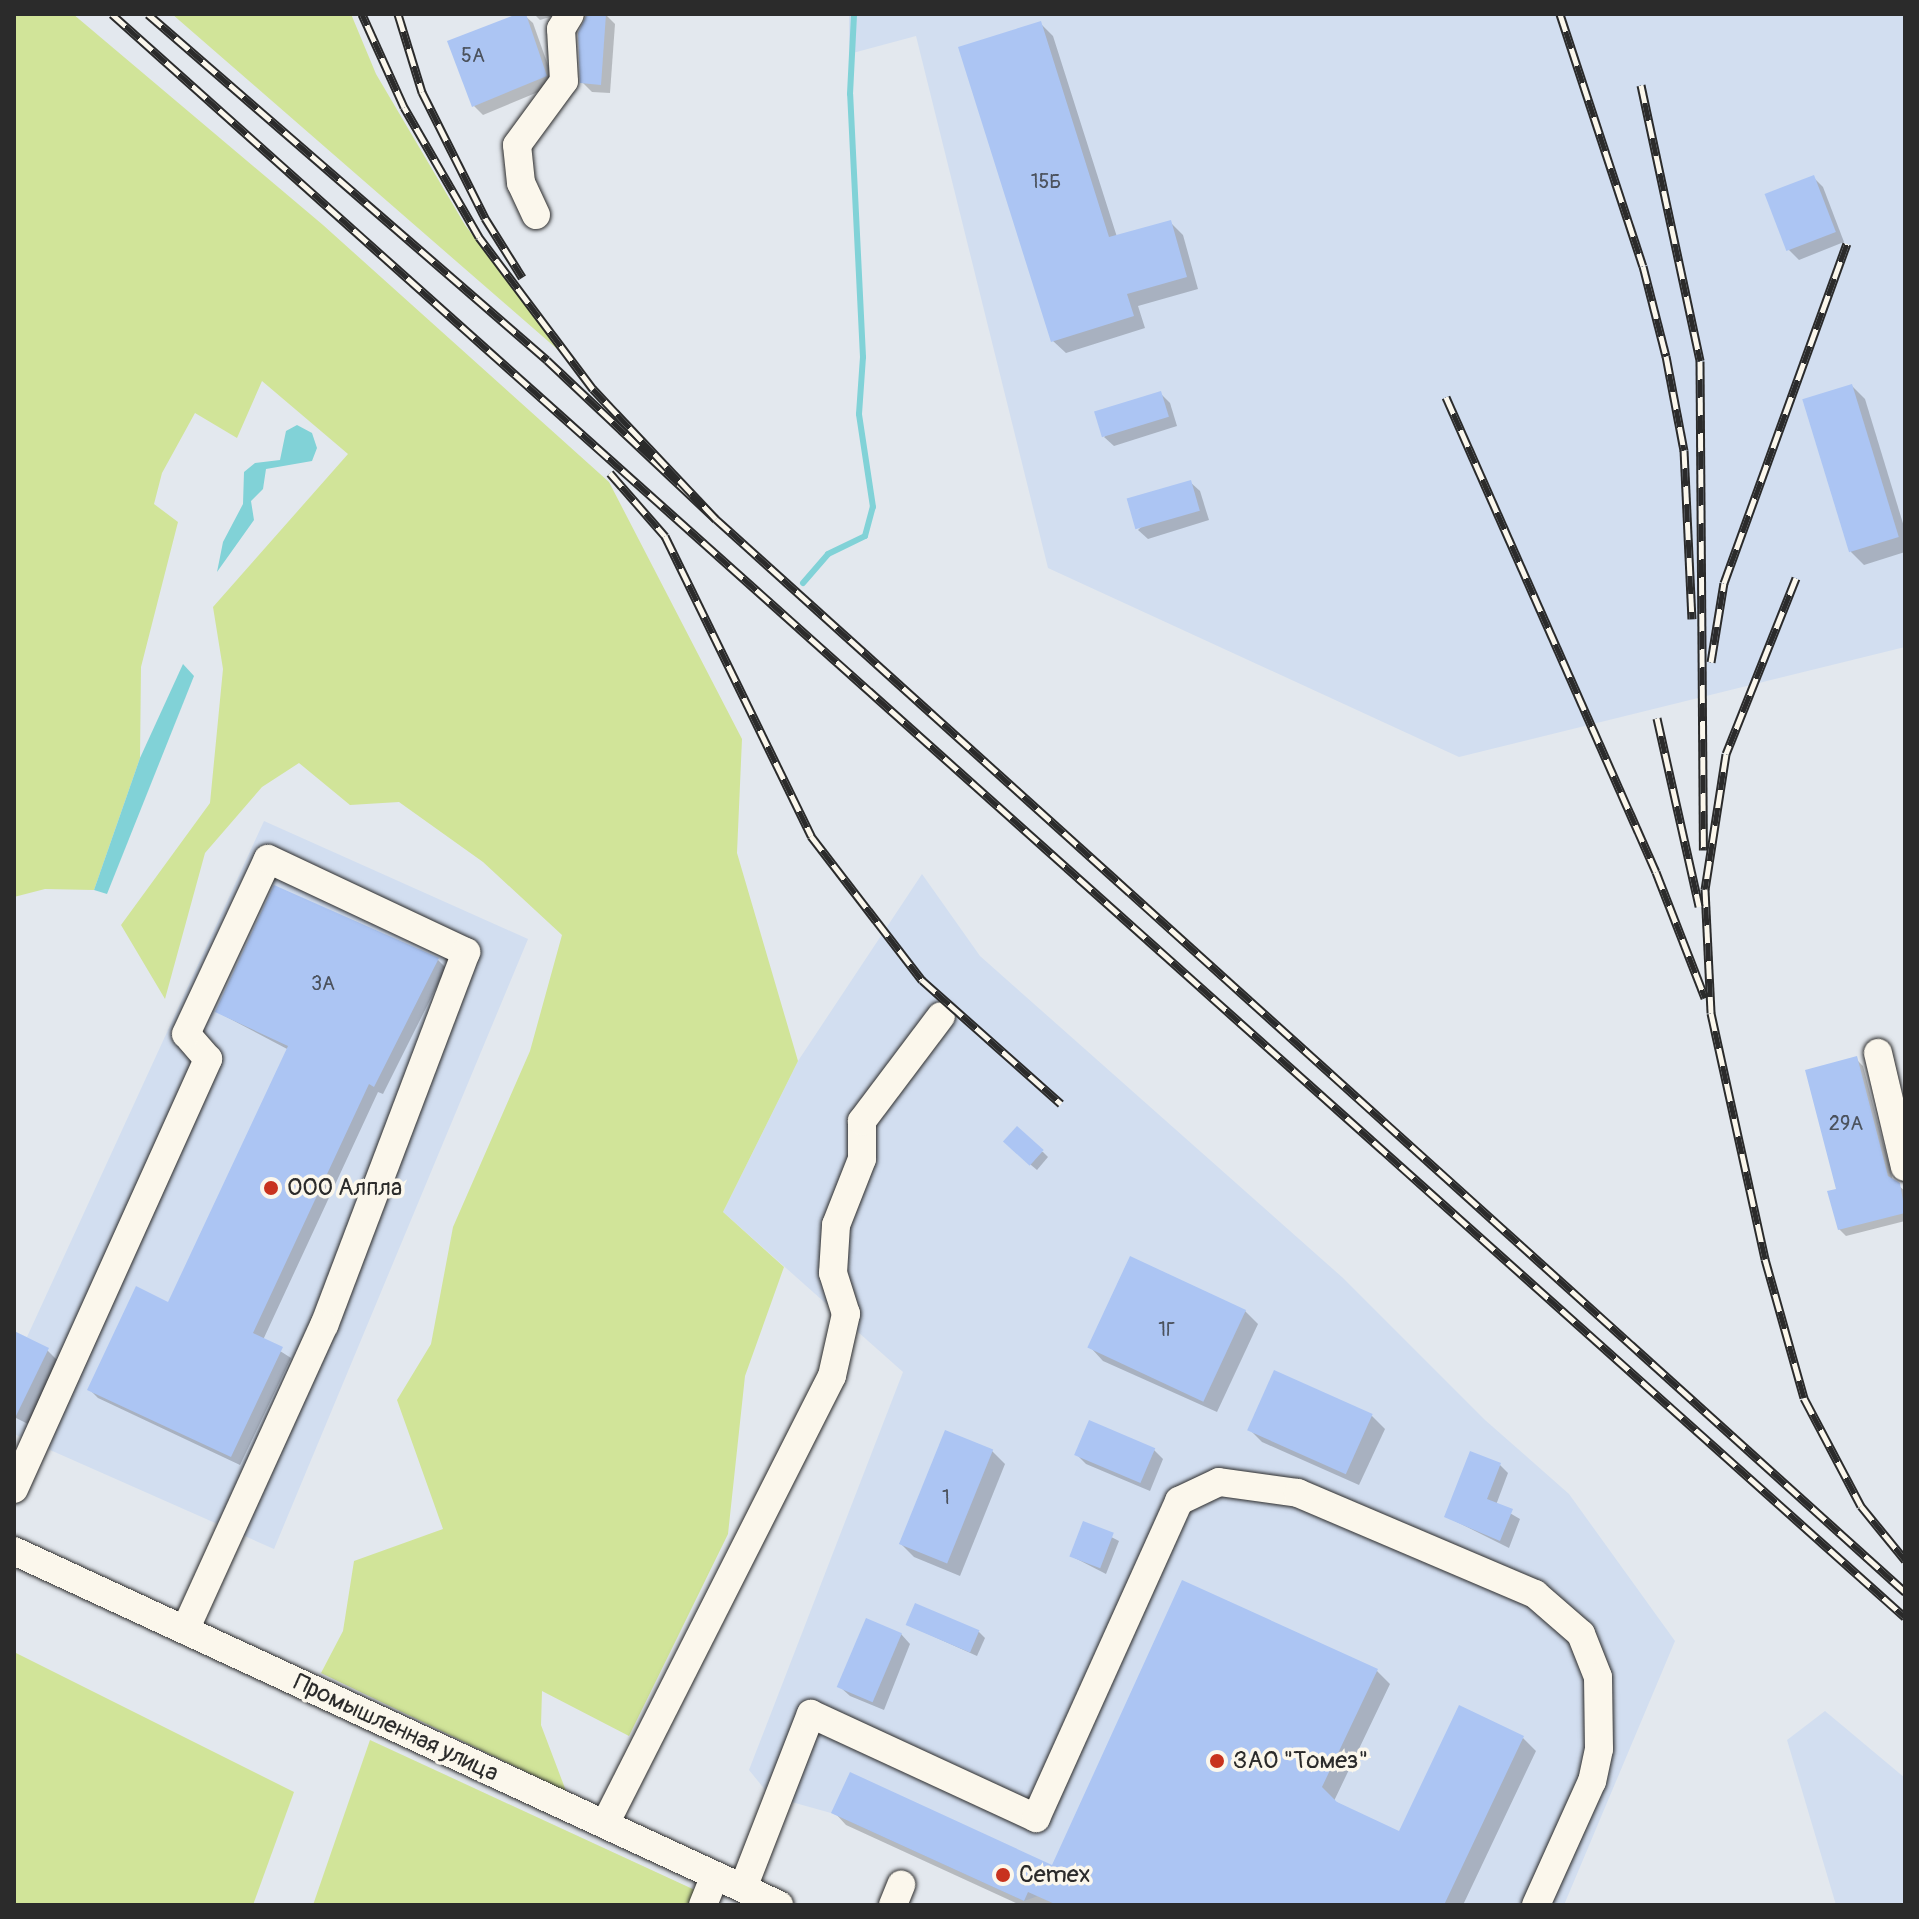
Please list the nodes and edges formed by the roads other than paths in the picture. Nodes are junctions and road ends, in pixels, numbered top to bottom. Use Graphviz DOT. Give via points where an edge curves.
graph roads {
  1 [pos="570,14"];
  2 [pos="536,215"];
  3 [pos="941,1016"];
  4 [pos="1878,1053"];
  5 [pos="1905,1167"];
  6 [pos="14,1489"];
  7 [pos="14,1551"];
  8 [pos="185,1630"];
  9 [pos="605,1824"];
  10 [pos="715,1876"];
  11 [pos="743,1888"];
  12 [pos="703,1905"];
  13 [pos="779,1905"];
  14 [pos="1536,1905"];
  1 -- 2 [label="street" via="561,29 564,81 517,145 521,183"];
  3 -- 9 [label="street" via="862,1121 862,1159 836,1225 833,1273 846,1314 832,1376"];
  4 -- 5 [label="street"];
  6 -- 8 [label="street" via="208,1059 186,1034 268,859 466,952 324,1325"];
  7 -- 8 [label="street, Промышленная улица"];
  8 -- 9 [label="street, Промышленная улица"];
  9 -- 10 [label="street, Промышленная улица"];
  10 -- 11 [label="street, Промышленная улица"];
  10 -- 12 [label="street"];
  11 -- 13 [label="street, Промышленная улица"];
  11 -- 14 [label="street" via="811,1714 1036,1818 1179,1501 1219,1482 1298,1493 1535,1594 1581,1634 1598,1677 1599,1749 1592,1781"];
}
